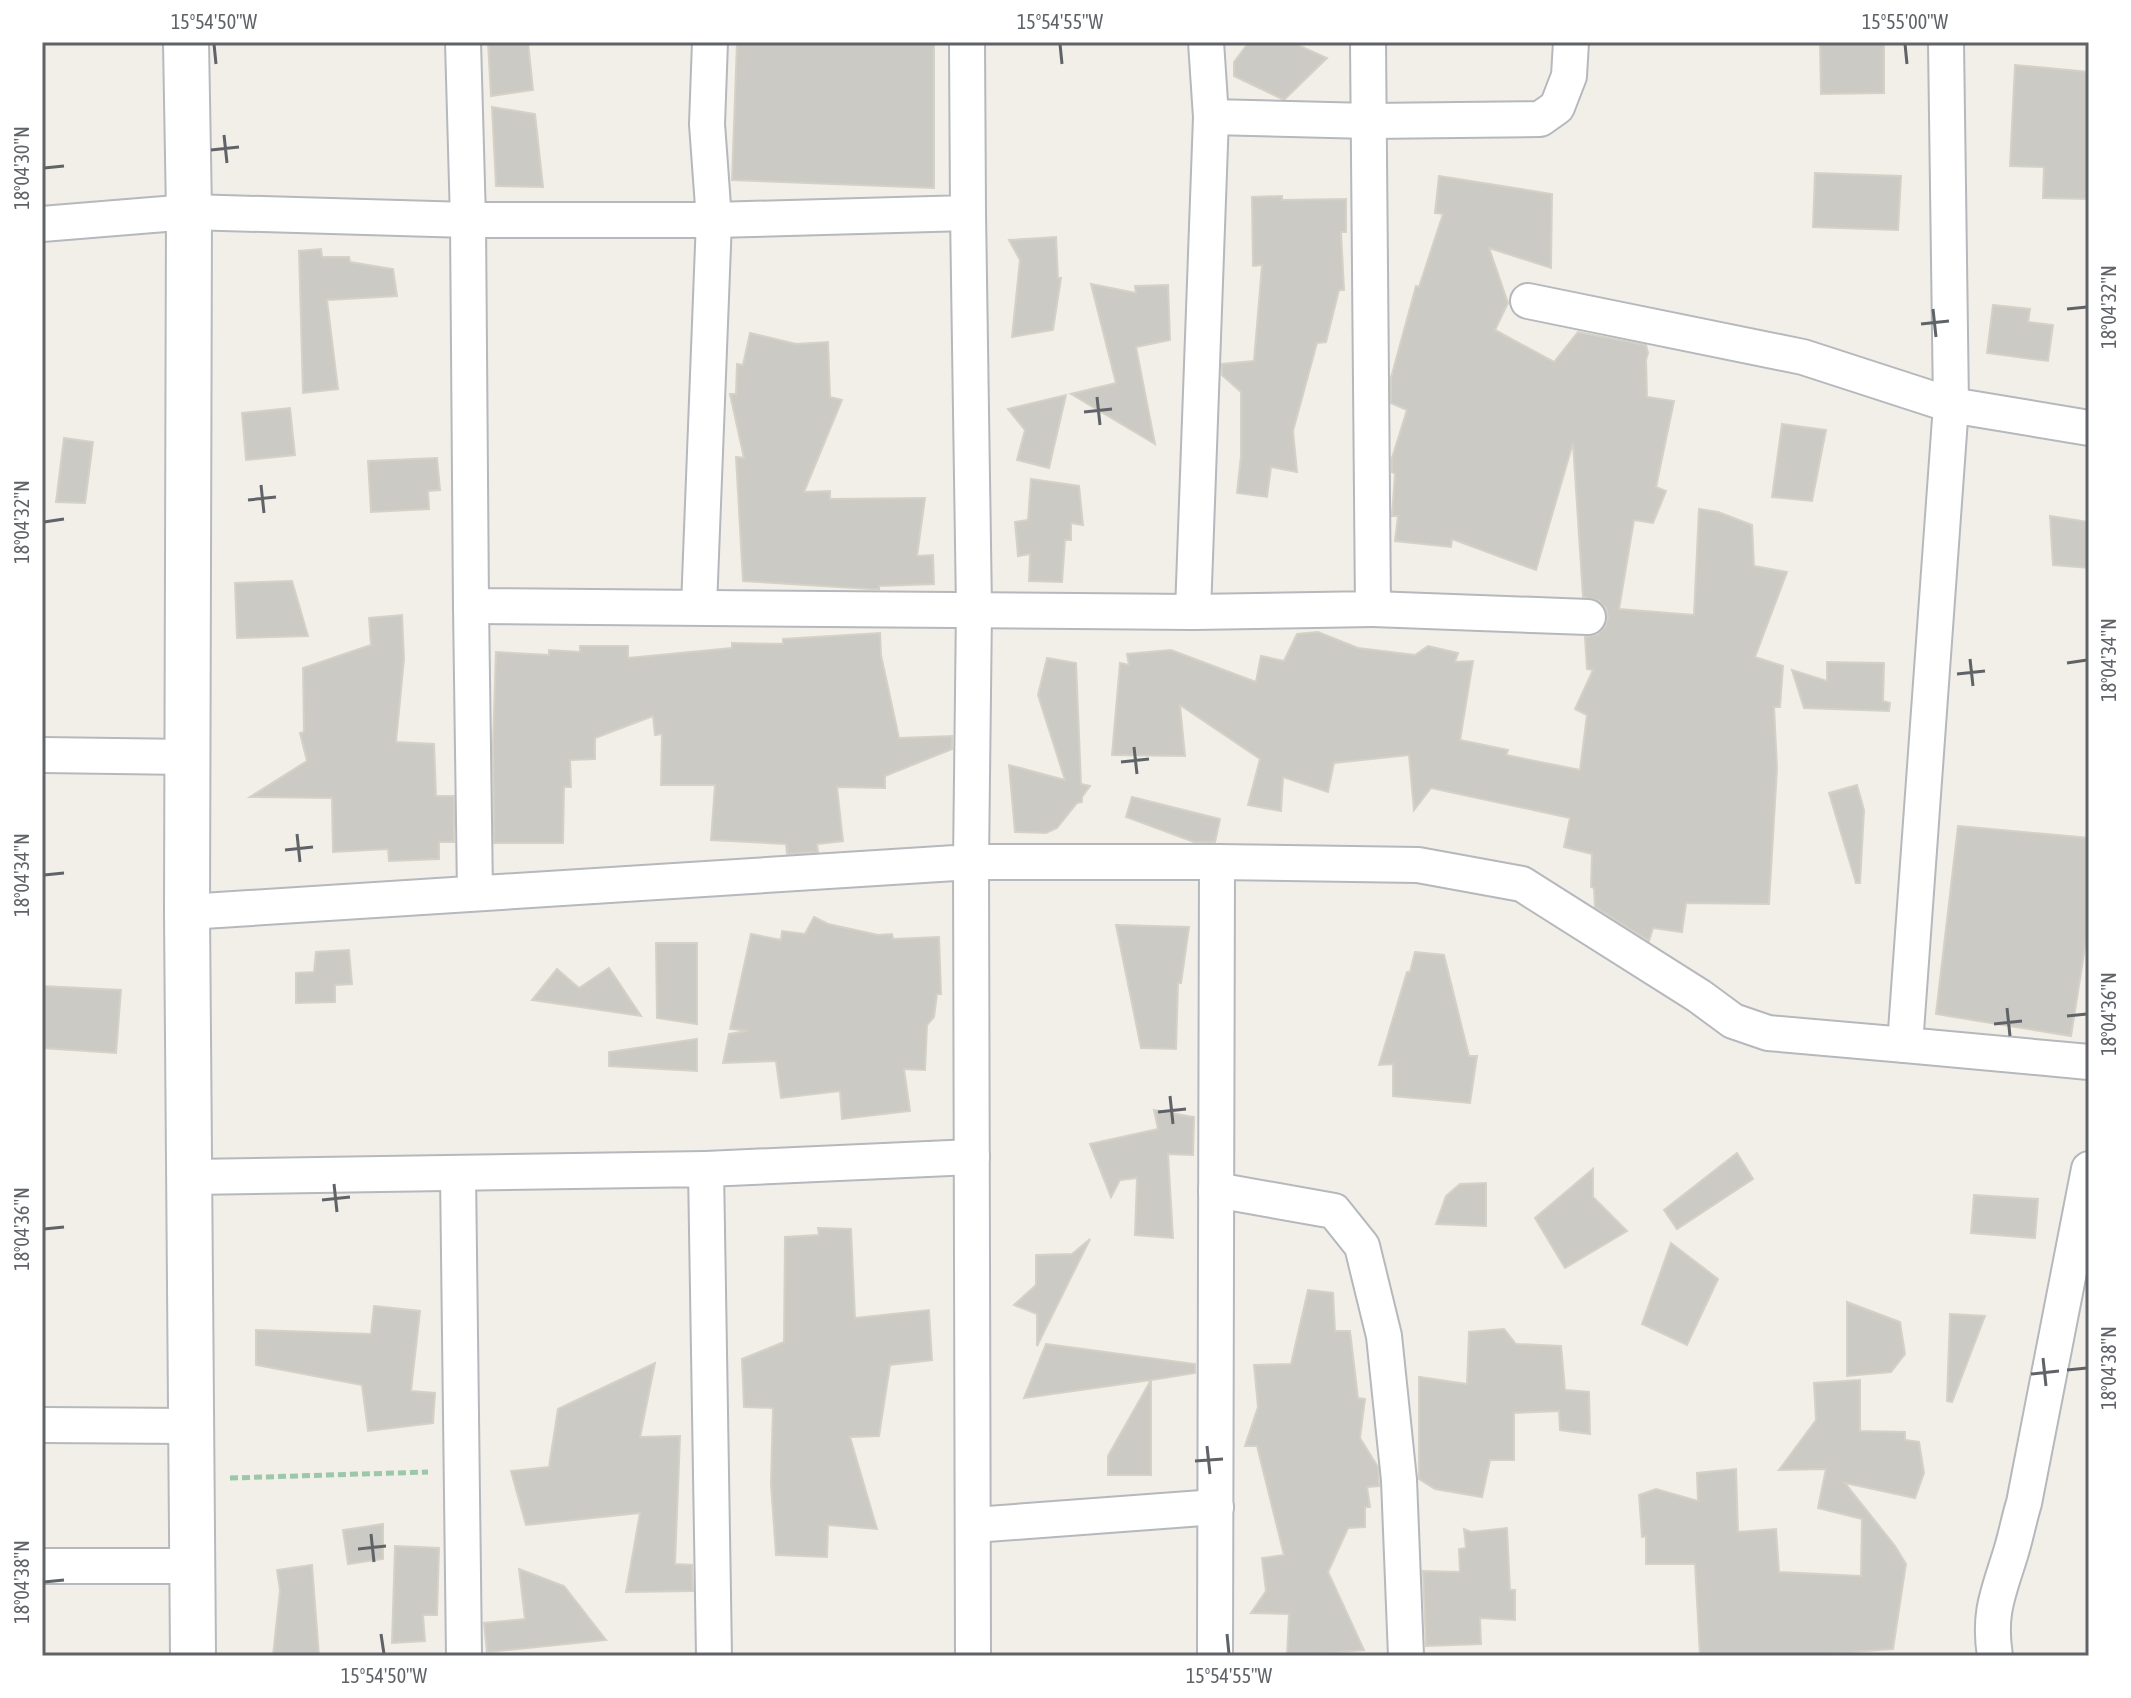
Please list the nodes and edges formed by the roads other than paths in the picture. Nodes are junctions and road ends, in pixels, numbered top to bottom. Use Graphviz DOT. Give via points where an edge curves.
graph roads {
  1 [pos="186,42"];
  2 [pos="463,42"];
  3 [pos="710,42"];
  4 [pos="967,42"];
  5 [pos="1206,42"];
  6 [pos="1368,42"];
  7 [pos="1571,42"];
  8 [pos="1946,42"];
  9 [pos="1211,117"];
  10 [pos="1369,121"];
  11 [pos="189,212"];
  12 [pos="968,213"];
  13 [pos="468,220"];
  14 [pos="714,220"];
  15 [pos="42,224"];
  16 [pos="1528,301"];
  17 [pos="1951,405"];
  18 [pos="2089,428"];
  19 [pos="471,606"];
  20 [pos="699,607"];
  21 [pos="974,609"];
  22 [pos="1373,609"];
  23 [pos="1193,612"];
  24 [pos="1588,617"];
  25 [pos="42,755"];
  26 [pos="188,757"];
  27 [pos="971,862"];
  28 [pos="1217,862"];
  29 [pos="475,893"];
  30 [pos="187,912"];
  31 [pos="1905,1045"];
  32 [pos="2089,1062"];
  33 [pos="972,1157"];
  34 [pos="706,1169"];
  35 [pos="2089,1169"];
  36 [pos="458,1173"];
  37 [pos="189,1177"];
  38 [pos="1216,1190"];
  39 [pos="42,1425"];
  40 [pos="190,1426"];
  41 [pos="1216,1507"];
  42 [pos="974,1525"];
  43 [pos="42,1566"];
  44 [pos="192,1566"];
  45 [pos="193,1656"];
  46 [pos="464,1656"];
  47 [pos="714,1656"];
  48 [pos="973,1656"];
  49 [pos="1215,1656"];
  50 [pos="1406,1656"];
  51 [pos="1995,1656"];
  1 -- 11 [label="street"];
  2 -- 13 [label="street"];
  3 -- 14 [label="street" via="707,124"];
  4 -- 12 [label="street"];
  5 -- 9 [label="street"];
  6 -- 10 [label="street"];
  7 -- 10 [label="street" via="1569,76 1557,107 1540,119"];
  8 -- 17 [label="street"];
  9 -- 10 [label="street"];
  9 -- 23 [label="street"];
  10 -- 22 [label="street"];
  11 -- 13 [label="street"];
  11 -- 15 [label="street"];
  11 -- 26 [label="street"];
  12 -- 14 [label="street"];
  12 -- 21 [label="street"];
  13 -- 14 [label="street"];
  13 -- 19 [label="street"];
  14 -- 20 [label="street"];
  16 -- 17 [label="street" via="1803,357"];
  17 -- 18 [label="street"];
  17 -- 31 [label="street"];
  19 -- 20 [label="street"];
  19 -- 29 [label="street"];
  20 -- 21 [label="street"];
  21 -- 23 [label="street"];
  21 -- 27 [label="street"];
  22 -- 23 [label="street"];
  22 -- 24 [label="street"];
  25 -- 26 [label="street"];
  26 -- 30 [label="street"];
  27 -- 28 [label="street"];
  27 -- 29 [label="street"];
  27 -- 33 [label="street"];
  28 -- 31 [label="street" via="1418,865 1522,884 1733,1021 1768,1033"];
  28 -- 38 [label="street"];
  29 -- 30 [label="street"];
  30 -- 37 [label="street"];
  31 -- 32 [label="street"];
  33 -- 34 [label="street"];
  33 -- 42 [label="street"];
  34 -- 36 [label="street"];
  34 -- 47 [label="street"];
  35 -- 51 [label="street" via="2024,1503 1995,1597"];
  36 -- 37 [label="street"];
  36 -- 46 [label="street"];
  37 -- 40 [label="street"];
  38 -- 41 [label="street"];
  38 -- 50 [label="street" via="1334,1211 1362,1246 1385,1350 1399,1480"];
  39 -- 40 [label="street"];
  40 -- 44 [label="street"];
  41 -- 42 [label="street"];
  41 -- 49 [label="street"];
  42 -- 48 [label="street"];
  43 -- 44 [label="street"];
  44 -- 45 [label="street"];
}
